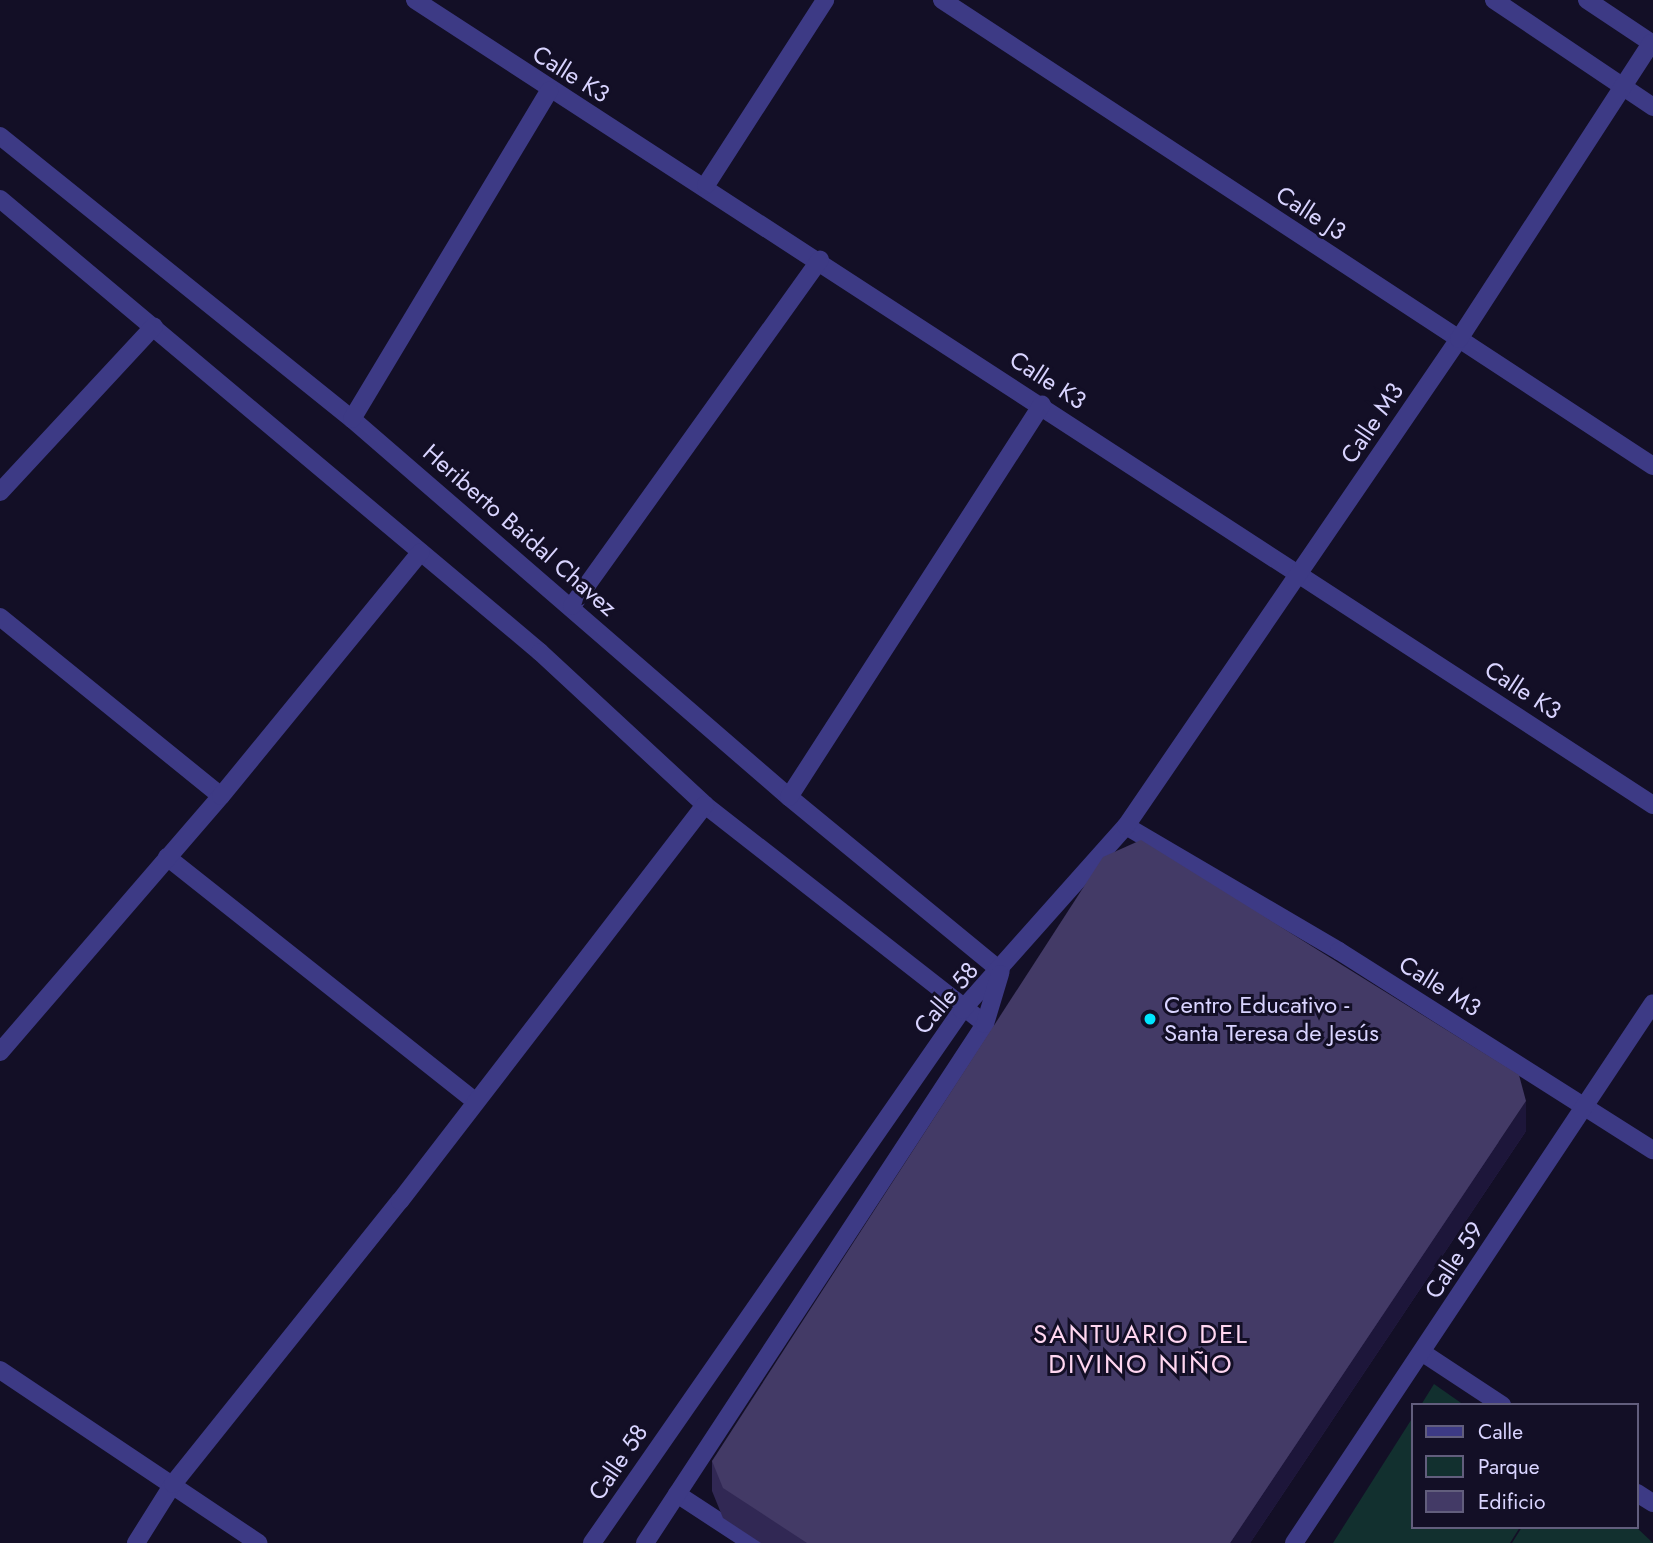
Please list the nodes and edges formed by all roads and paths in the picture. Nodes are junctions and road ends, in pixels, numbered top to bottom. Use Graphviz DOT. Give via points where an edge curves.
graph roads {
  1 [pos="415,0"];
  2 [pos="825,0"];
  3 [pos="942,0"];
  4 [pos="1494,0"];
  5 [pos="1587,0"];
  6 [pos="1652,43"];
  7 [pos="1623,86"];
  8 [pos="550,91"];
  9 [pos="1653,107"];
  10 [pos="0,135"];
  11 [pos="706,186"];
  12 [pos="0,199"];
  13 [pos="820,260"];
  14 [pos="154,326"];
  15 [pos="1459,339"];
  16 [pos="1042,405"];
  17 [pos="352,419"];
  18 [pos="1653,466"];
  19 [pos="0,492"];
  20 [pos="421,552"];
  21 [pos="1300,573"];
  22 [pos="572,606"];
  23 [pos="0,617"];
  24 [pos="221,796"];
  25 [pos="789,797"];
  26 [pos="705,805"];
  27 [pos="1653,805"];
  28 [pos="1126,826"];
  29 [pos="167,857"];
  30 [pos="1339,951"];
  31 [pos="1001,971"];
  32 [pos="1328,974"];
  33 [pos="1653,1003"];
  34 [pos="962,1010"];
  35 [pos="985,1024"];
  36 [pos="0,1052"];
  37 [pos="476,1102"];
  38 [pos="1585,1107"];
  39 [pos="1653,1150"];
  40 [pos="1423,1353"];
  41 [pos="0,1370"];
  42 [pos="1499,1403"];
  43 [pos="173,1483"];
  44 [pos="677,1494"];
  45 [pos="136,1543"];
  46 [pos="258,1543"];
  47 [pos="592,1543"];
  48 [pos="645,1543"];
  49 [pos="752,1543"];
  50 [pos="1294,1543"];
  1 -- 8 [label="street, Calle K3"];
  2 -- 11 [label="street"];
  3 -- 15 [label="street, Calle J3"];
  4 -- 7 [label="street"];
  5 -- 6 [label="street"];
  6 -- 7 [label="street, Calle M3"];
  7 -- 9 [label="street"];
  7 -- 15 [label="street, Calle M3"];
  8 -- 11 [label="street, Calle K3"];
  8 -- 17 [label="street"];
  10 -- 17 [label="street, Heriberto Baidal Chavez"];
  11 -- 13 [label="street, Calle K3"];
  12 -- 14 [label="street"];
  13 -- 16 [label="street, Calle K3"];
  13 -- 22 [label="street"];
  14 -- 19 [label="street"];
  14 -- 20 [label="street"];
  15 -- 18 [label="street, Calle J3"];
  15 -- 21 [label="street, Calle M3"];
  16 -- 21 [label="street, Calle K3"];
  16 -- 25 [label="street"];
  17 -- 22 [label="street, Heriberto Baidal Chavez"];
  20 -- 24 [label="street"];
  20 -- 26 [label="street" via="540,652"];
  21 -- 27 [label="street, Calle K3"];
  21 -- 28 [label="street, Calle M3"];
  22 -- 25 [label="street, Heriberto Baidal Chavez"];
  23 -- 24 [label="street"];
  24 -- 29 [label="street"];
  25 -- 31 [label="street, Heriberto Baidal Chavez"];
  26 -- 34 [label="street"];
  26 -- 37 [label="street"];
  28 -- 30 [label="street, Calle M3"];
  28 -- 31 [label="street, Calle M3"];
  29 -- 36 [label="street"];
  29 -- 37 [label="street"];
  30 -- 32 [label="street"];
  30 -- 38 [label="street, Calle M3"];
  31 -- 34 [label="street, Calle 58"];
  31 -- 35 [label="street, Calle 58"];
  33 -- 38 [label="street, Calle 59"];
  34 -- 35 [label="street"];
  34 -- 47 [label="street, Calle 58"];
  35 -- 44 [label="street, Calle 58"];
  37 -- 43 [label="street"];
  38 -- 39 [label="street, Calle M3"];
  38 -- 40 [label="street, Calle 59"];
  40 -- 42 [label="street"];
  40 -- 50 [label="street, Calle 59"];
  41 -- 43 [label="street"];
  43 -- 45 [label="street"];
  43 -- 46 [label="street"];
  44 -- 48 [label="street, Calle 58"];
  44 -- 49 [label="street"];
}
